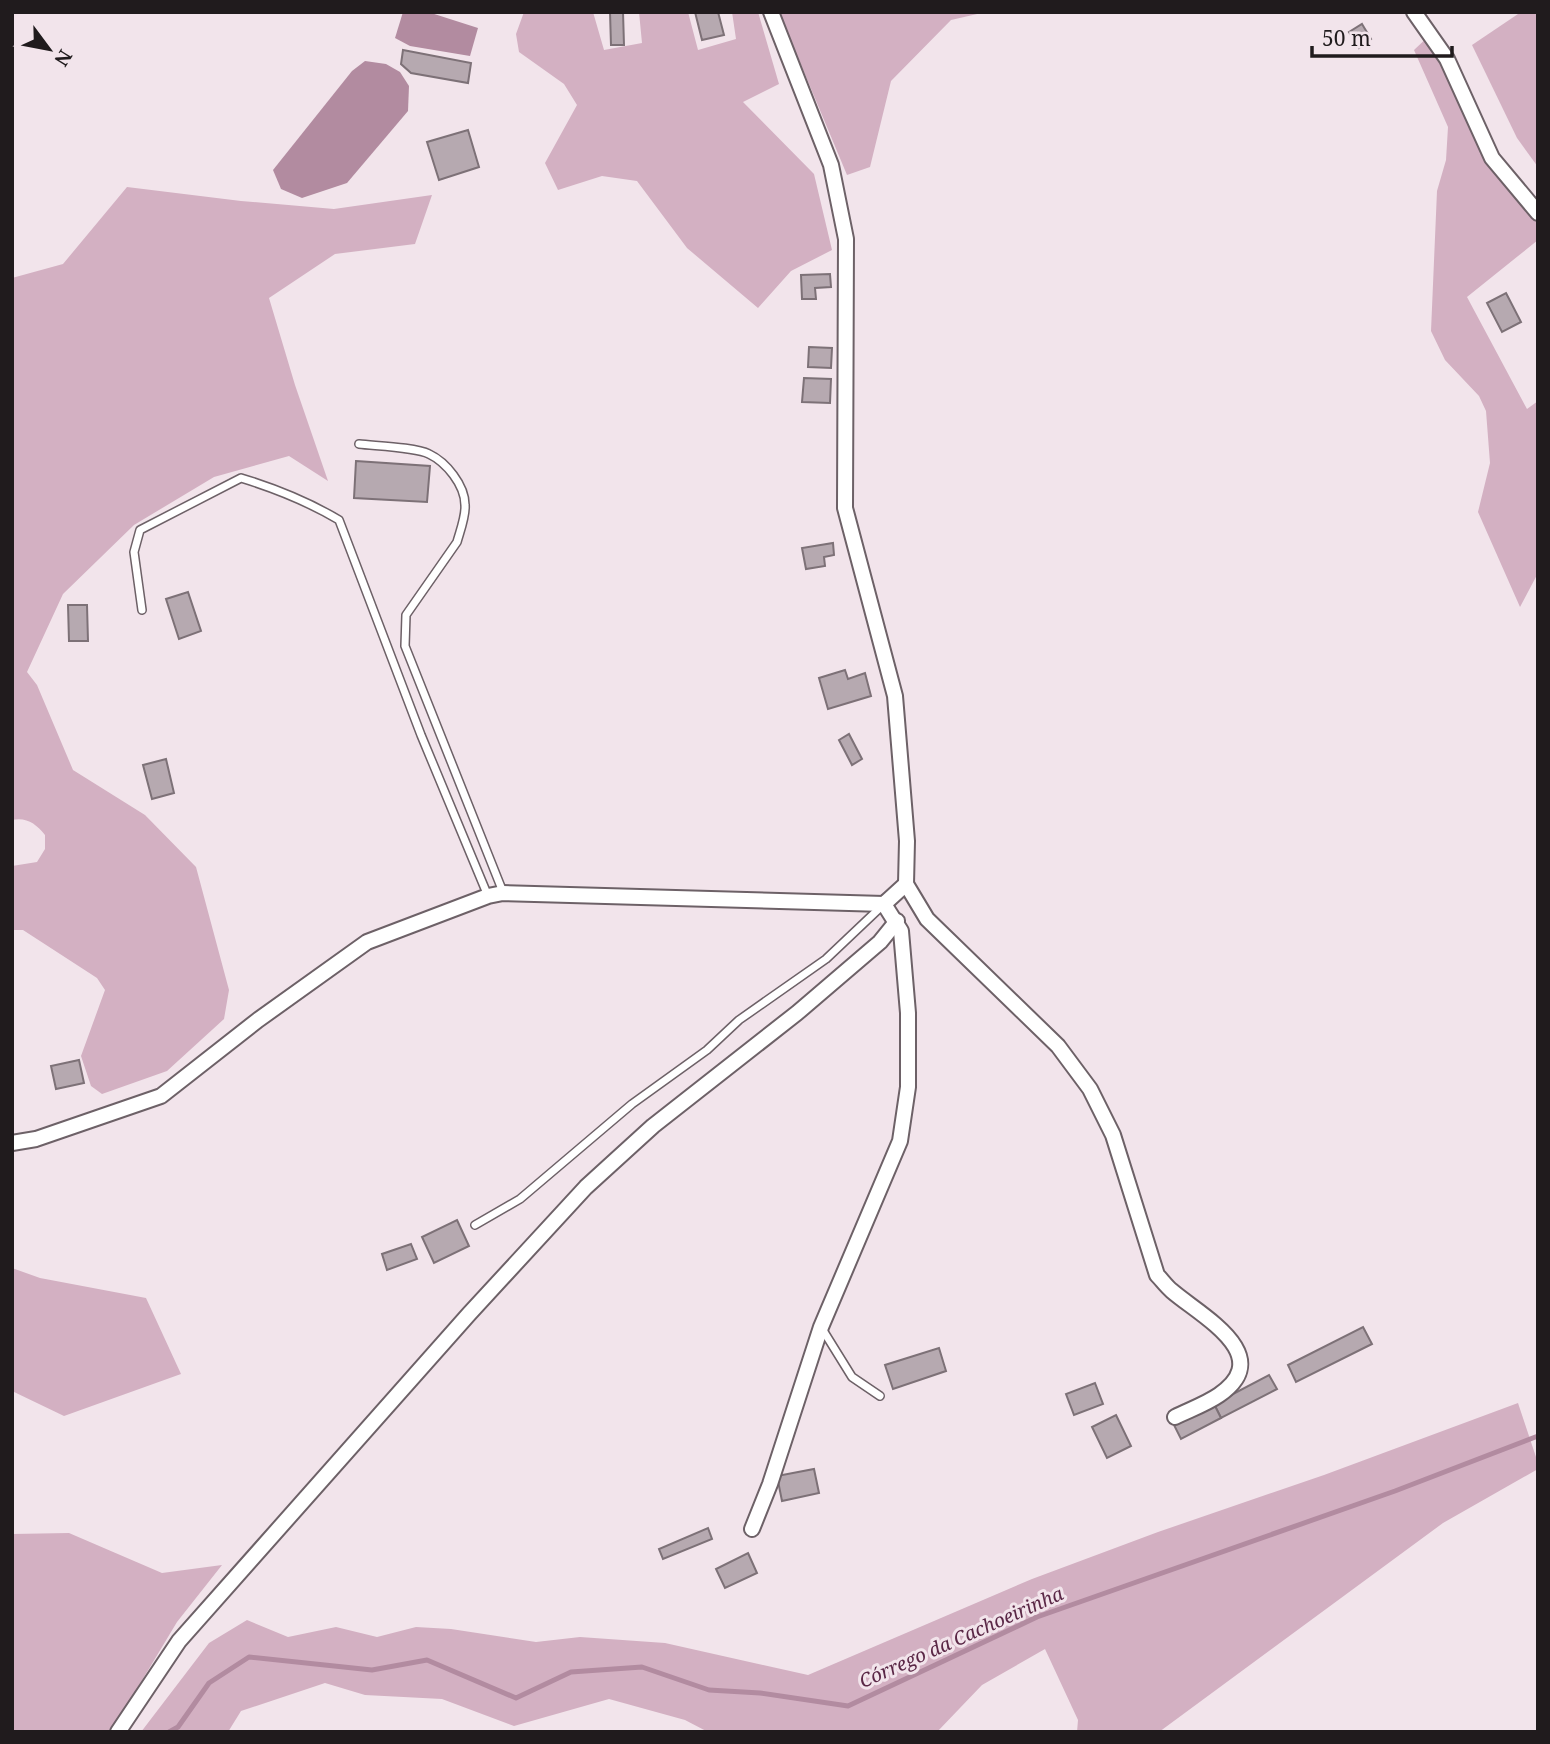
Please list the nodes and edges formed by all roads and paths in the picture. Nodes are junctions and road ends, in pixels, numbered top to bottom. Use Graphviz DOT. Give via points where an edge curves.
graph roads {
  1 [pos="771,12"];
  2 [pos="1414,12"];
  3 [pos="1538,213"];
  4 [pos="359,444"];
  5 [pos="142,610"];
  6 [pos="906,884"];
  7 [pos="503,893"];
  8 [pos="488,896"];
  9 [pos="884,904"];
  10 [pos="897,921"];
  11 [pos="12,1143"];
  12 [pos="475,1225"];
  13 [pos="821,1327"];
  14 [pos="880,1396"];
  15 [pos="1175,1417"];
  16 [pos="752,1528"];
  17 [pos="117,1732"];
  1 -- 6 [label="street" via="831,165 846,239 845,508 895,696 907,841"];
  2 -- 3 [label="street" via="1447,60 1492,158"];
  4 -- 7 [label="lane" via="428,453 446,466 459,485 465,505 460,534 407,615 405,646"];
  5 -- 8 [label="lane" via="134,552 140,530 241,478 279,489 339,520"];
  6 -- 9 [label="street"];
  6 -- 15 [label="street" via="927,919 1058,1046 1090,1088 1113,1135 1157,1275 1229,1336 1238,1351 1239,1373 1232,1383 1219,1395"];
  7 -- 8 [label="street"];
  7 -- 9 [label="street"];
  8 -- 11 [label="street" via="367,943 161,1096"];
  9 -- 10 [label="street"];
  9 -- 12 [label="lane" via="826,959 739,1020 708,1050 632,1104 520,1199"];
  10 -- 13 [label="street" via="908,1013 908,1087 900,1142"];
  10 -- 17 [label="street" via="880,942 797,1013 653,1126 586,1187 179,1641"];
  13 -- 14 [label="lane" via="852,1377"];
  13 -- 16 [label="street"];
}
